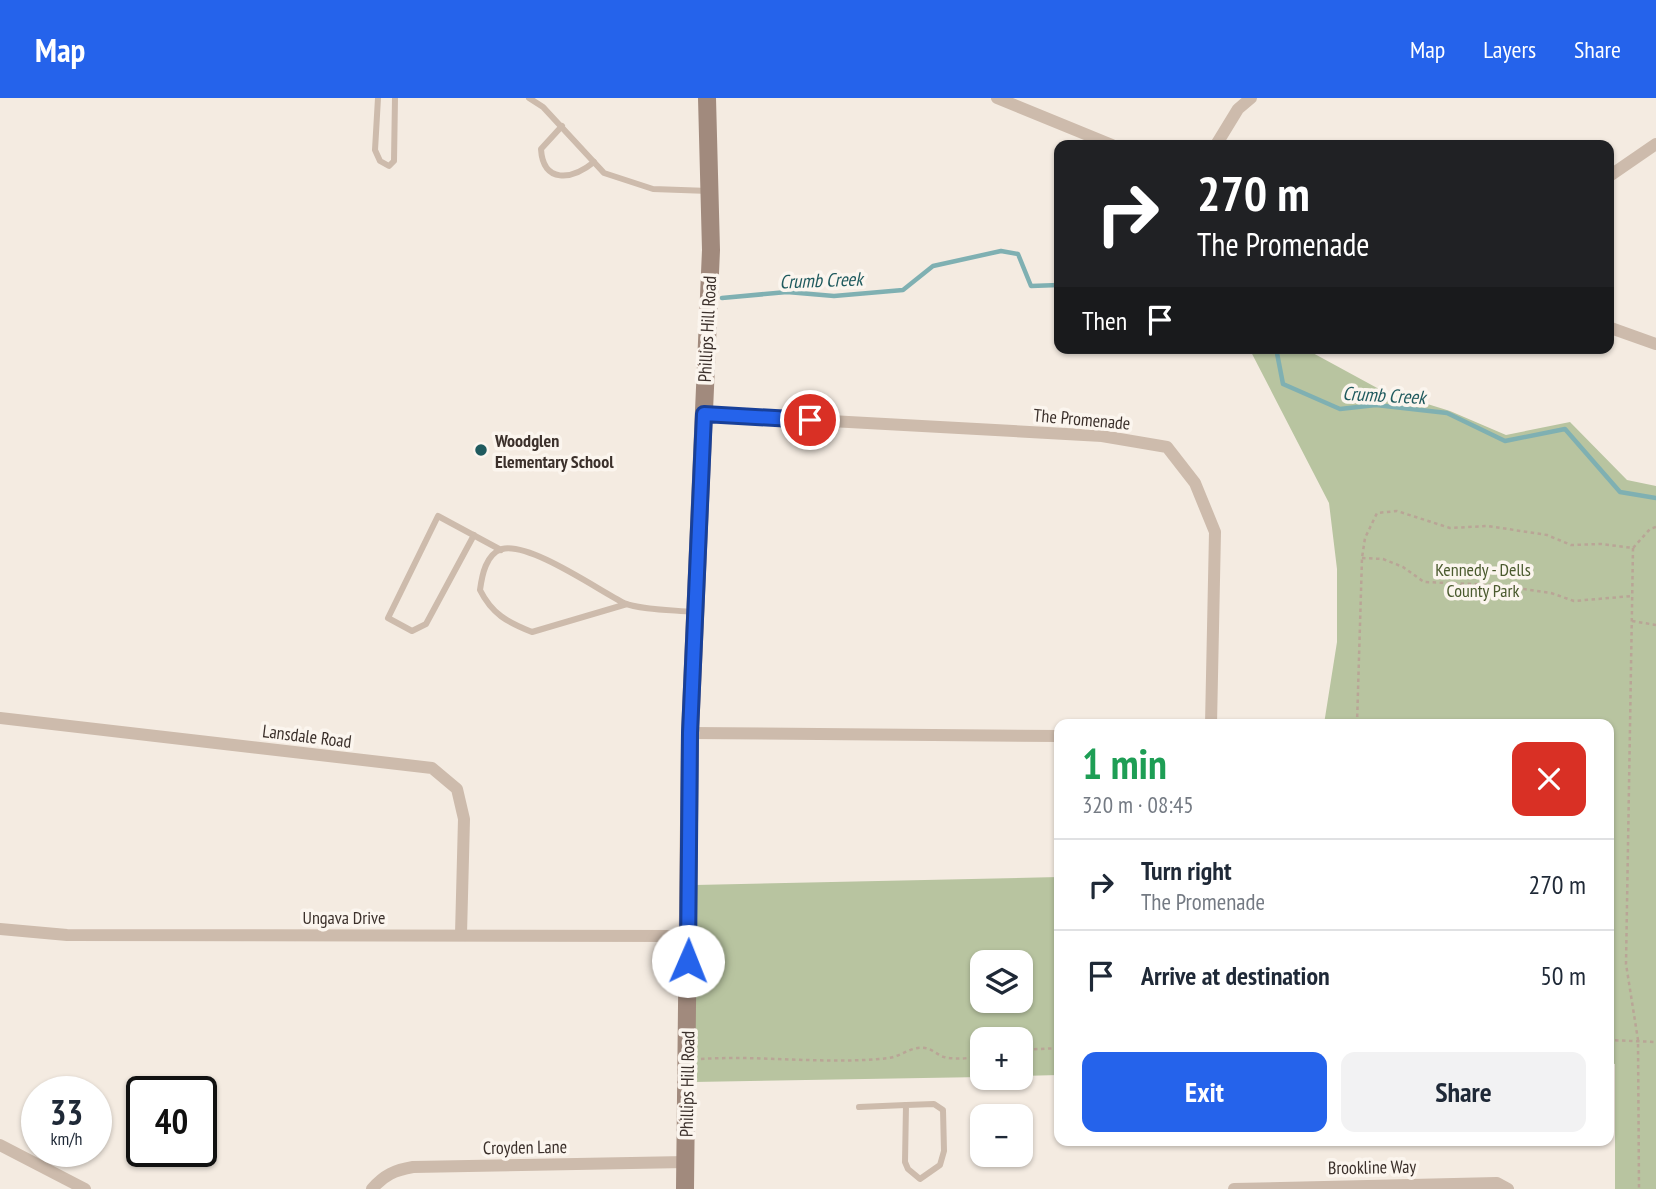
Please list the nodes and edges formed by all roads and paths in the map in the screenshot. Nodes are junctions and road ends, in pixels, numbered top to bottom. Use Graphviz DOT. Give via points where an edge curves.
graph roads {
  1 [pos="378,98"];
  2 [pos="395,98"];
  3 [pos="528,98"];
  4 [pos="707,98"];
  5 [pos="997,98"];
  6 [pos="1251,98"];
  7 [pos="562,126"];
  8 [pos="1100,140"];
  9 [pos="1219,140"];
  10 [pos="1656,144"];
  11 [pos="594,162"];
  12 [pos="1614,173"];
  13 [pos="711,191"];
  14 [pos="1614,329"];
  15 [pos="1656,344"];
  16 [pos="704,414"];
  17 [pos="1656,527"];
  18 [pos="474,535"];
  19 [pos="1633,548"];
  20 [pos="501,550"];
  21 [pos="1362,558"];
  22 [pos="1632,596"];
  23 [pos="627,604"];
  24 [pos="693,612"];
  25 [pos="1631,621"];
  26 [pos="1656,625"];
  27 [pos="0,718"];
  28 [pos="1211,719"];
  29 [pos="1357,719"];
  30 [pos="690,733"];
  31 [pos="1054,736"];
  32 [pos="0,929"];
  33 [pos="461,934"];
  34 [pos="689,936"];
  35 [pos="1614,1040"];
  36 [pos="1638,1040"];
  37 [pos="1656,1042"];
  38 [pos="1054,1048"];
  39 [pos="1033,1050"];
  40 [pos="970,1058"];
  41 [pos="687,1060"];
  42 [pos="906,1105"];
  43 [pos="859,1107"];
  44 [pos="0,1145"];
  45 [pos="686,1162"];
  46 [pos="920,1179"];
  47 [pos="1287,1188"];
  48 [pos="85,1189"];
  49 [pos="372,1189"];
  50 [pos="685,1189"];
  51 [pos="920,1189"];
  52 [pos="1234,1189"];
  53 [pos="1508,1189"];
  54 [pos="1639,1189"];
  1 -- 2 [label="lane" via="375,150 389,166 394,161"];
  3 -- 7 [label="lane"];
  4 -- 13 [label="street, Phillips Hill Road"];
  5 -- 8 [label="street"];
  6 -- 9 [label="street" via="1238,109"];
  7 -- 11 [label="lane"];
  7 -- 11 [label="lane" via="541,149 546,170 573,175"];
  10 -- 12 [label="street"];
  11 -- 13 [label="lane" via="604,173 653,189"];
  13 -- 16 [label="street, Phillips Hill Road"];
  14 -- 15 [label="street"];
  16 -- 24 [label="street, Phillips Hill Road"];
  16 -- 28 [label="street, The Promenade" via="1102,436 1167,447 1195,483 1214,532"];
  17 -- 19 [label="path"];
  18 -- 18 [label="lane" via="438,516 388,618 412,631 426,624"];
  18 -- 20 [label="lane"];
  19 -- 21 [label="path" via="1571,545 1547,535 1488,526 1450,528 1397,511 1377,513"];
  19 -- 22 [label="path"];
  20 -- 23 [label="lane" via="542,558"];
  20 -- 23 [label="lane" via="490,558 480,590 488,607 519,627 532,632"];
  21 -- 22 [label="path" via="1383,559 1424,582 1497,585 1574,601"];
  21 -- 29 [label="path"];
  22 -- 25 [label="path"];
  23 -- 24 [label="lane"];
  24 -- 30 [label="street, Phillips Hill Road"];
  25 -- 26 [label="path"];
  25 -- 36 [label="path" via="1626,964"];
  27 -- 33 [label="street, Lansdale Road" via="432,768 457,789 464,819"];
  30 -- 31 [label="street"];
  30 -- 34 [label="street, Phillips Hill Road"];
  32 -- 33 [label="street, Ungava Drive" via="67,935"];
  33 -- 34 [label="street, Ungava Drive"];
  34 -- 41 [label="street, Phillips Hill Road"];
  35 -- 36 [label="path"];
  36 -- 37 [label="path"];
  36 -- 54 [label="path"];
  38 -- 39 [label="path"];
  40 -- 41 [label="path" via="944,1056 926,1048 909,1049 892,1058"];
  41 -- 45 [label="street, Phillips Hill Road"];
  42 -- 43 [label="lane"];
  42 -- 46 [label="lane" via="905,1162"];
  42 -- 46 [label="lane" via="934,1104 943,1110 940,1165"];
  44 -- 48 [label="street"];
  45 -- 49 [label="street, Croyden Lane" via="413,1167 381,1178"];
  45 -- 50 [label="street, Phillips Hill Road"];
  46 -- 51 [label="lane"];
  47 -- 52 [label="street, Brookline Way"];
  47 -- 53 [label="street, Brookline Way" via="1497,1183"];
}
